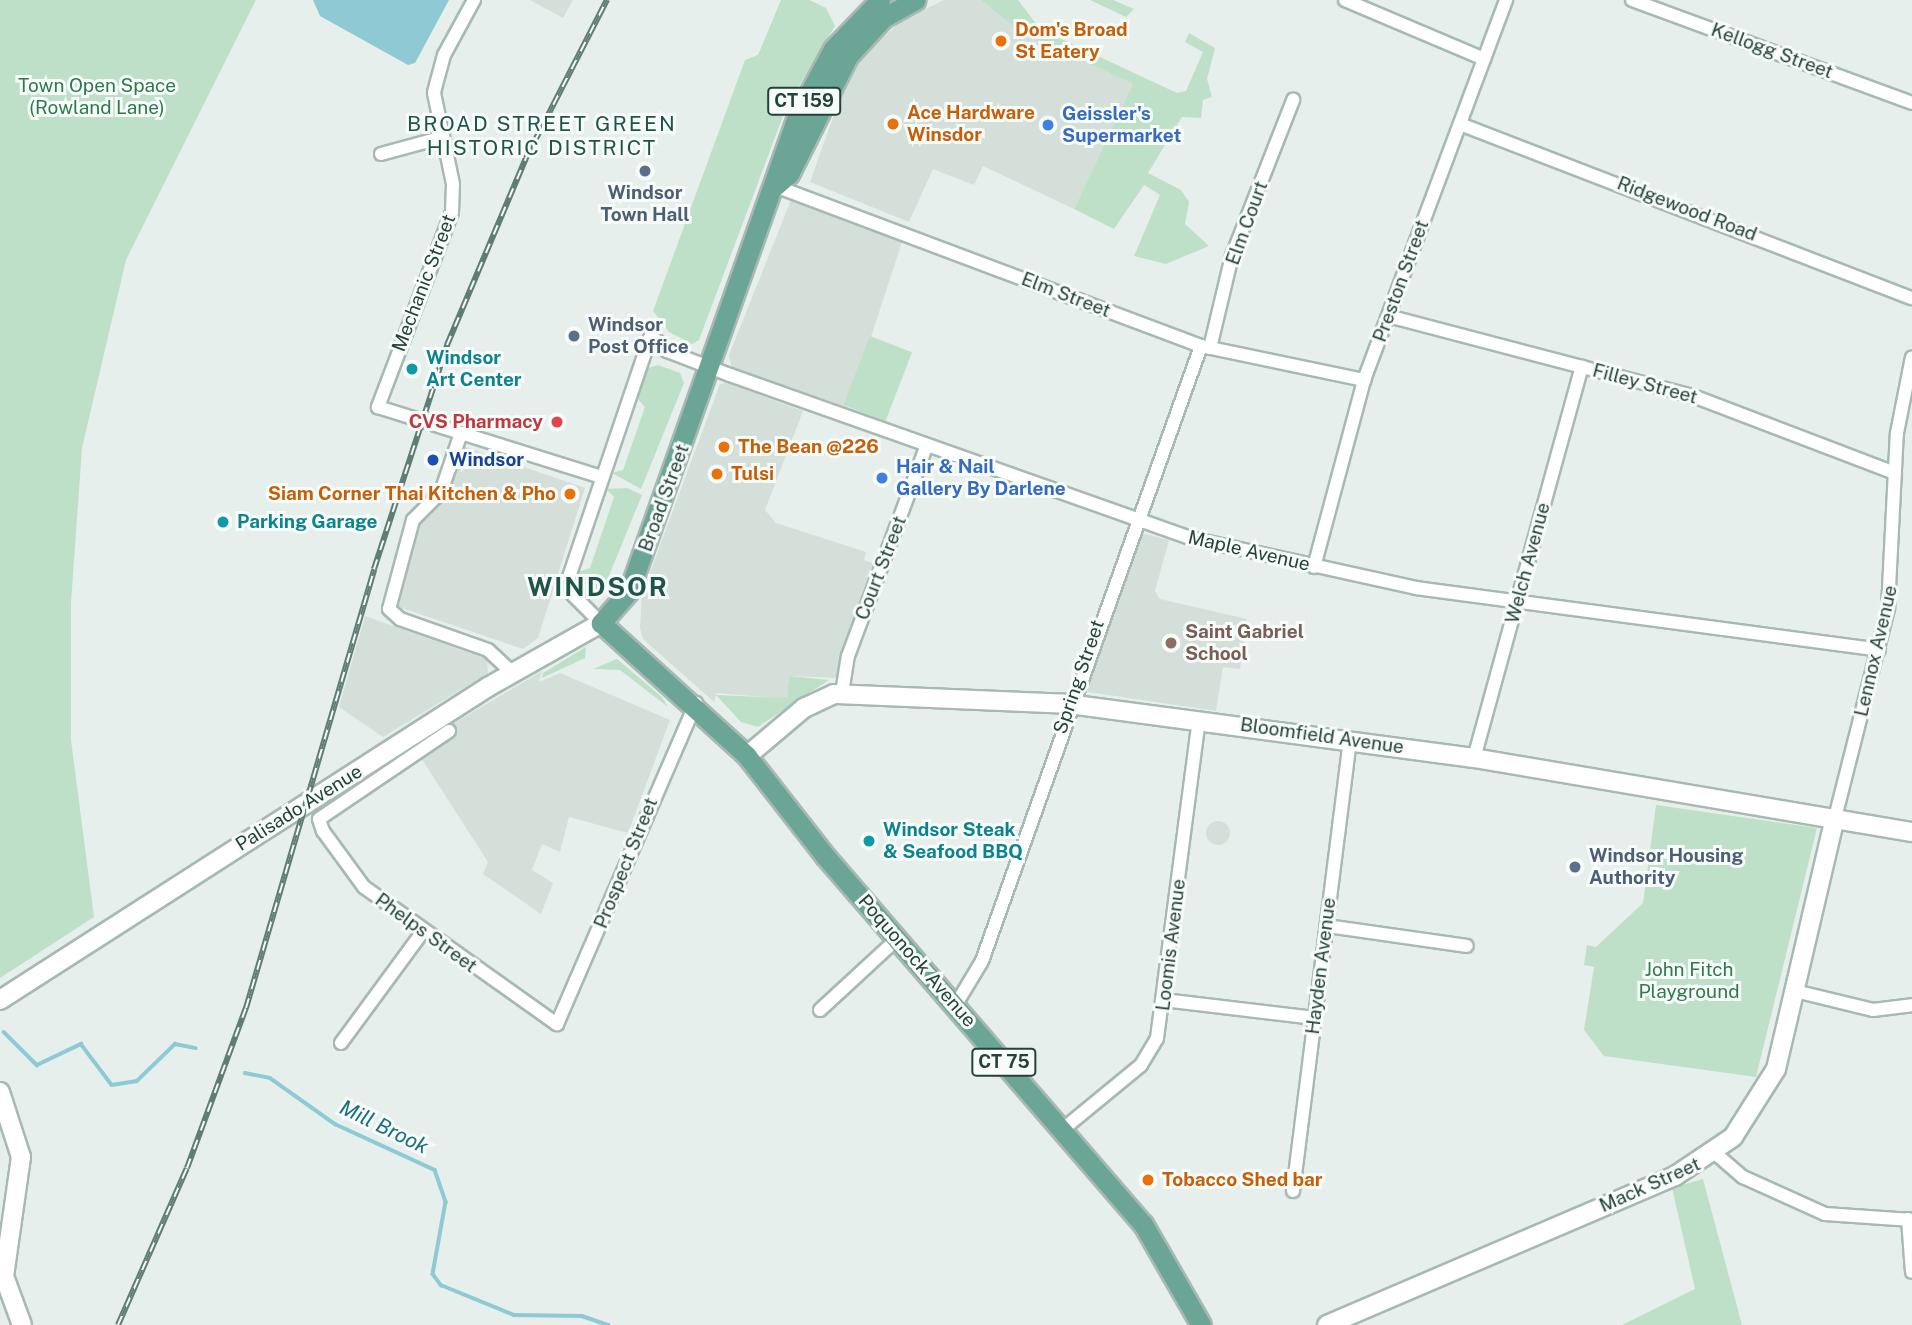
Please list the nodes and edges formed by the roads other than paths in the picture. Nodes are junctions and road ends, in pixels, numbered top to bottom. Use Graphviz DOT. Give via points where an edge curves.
graph roads {
  1 [pos="474,0"];
  2 [pos="880,0"];
  3 [pos="915,0"];
  4 [pos="1345,0"];
  5 [pos="1506,0"];
  6 [pos="1632,0"];
  7 [pos="858,30"];
  8 [pos="1484,59"];
  9 [pos="1293,100"];
  10 [pos="1912,103"];
  11 [pos="1460,124"];
  12 [pos="440,138"];
  13 [pos="381,154"];
  14 [pos="775,187"];
  15 [pos="1912,298"];
  16 [pos="1388,316"];
  17 [pos="1205,347"];
  18 [pos="1912,357"];
  19 [pos="711,367"];
  20 [pos="1582,367"];
  21 [pos="1364,380"];
  22 [pos="461,433"];
  23 [pos="927,445"];
  24 [pos="1895,473"];
  25 [pos="602,477"];
  26 [pos="1135,522"];
  27 [pos="1314,567"];
  28 [pos="1517,601"];
  29 [pos="601,623"];
  30 [pos="1879,650"];
  31 [pos="512,672"];
  32 [pos="842,693"];
  33 [pos="696,702"];
  34 [pos="1069,704"];
  35 [pos="1199,719"];
  36 [pos="449,732"];
  37 [pos="1350,740"];
  38 [pos="747,756"];
  39 [pos="1474,758"];
  40 [pos="1835,818"];
  41 [pos="1912,832"];
  42 [pos="1326,926"];
  43 [pos="424,930"];
  44 [pos="897,939"];
  45 [pos="1466,946"];
  46 [pos="1795,991"];
  47 [pos="0,1000"];
  48 [pos="1163,1000"];
  49 [pos="1912,1005"];
  50 [pos="955,1006"];
  51 [pos="820,1010"];
  52 [pos="1315,1018"];
  53 [pos="556,1024"];
  54 [pos="341,1043"];
  55 [pos="0,1092"];
  56 [pos="1062,1130"];
  57 [pos="1715,1153"];
  58 [pos="1293,1191"];
  59 [pos="1910,1219"];
  60 [pos="1912,1272"];
  61 [pos="22,1325"];
  62 [pos="1201,1325"];
  63 [pos="1327,1325"];
  1 -- 12 [label="street, Mechanic Street" via="435,80"];
  2 -- 7 [label="main road, Broad Street / CT 159"];
  3 -- 7 [label="main road, Broad Street / CT 159"];
  4 -- 8 [label="street"];
  5 -- 8 [label="street, Preston Street"];
  6 -- 10 [label="street, Kellogg Street"];
  7 -- 14 [label="main road, Broad Street / CT 159" via="828,70 789,174"];
  8 -- 11 [label="street, Preston Street"];
  9 -- 17 [label="street, Elm Court" via="1232,256"];
  11 -- 15 [label="street, Ridgewood Road"];
  11 -- 16 [label="street, Preston Street"];
  12 -- 13 [label="street"];
  12 -- 22 [label="street, Mechanic Street" via="453,184 452,212 378,407"];
  14 -- 17 [label="street, Elm Street"];
  14 -- 19 [label="main road, Broad Street / CT 159"];
  16 -- 20 [label="street, Filley Street"];
  16 -- 21 [label="street, Preston Street"];
  17 -- 21 [label="street, Elm Street"];
  17 -- 26 [label="street, Spring Street"];
  18 -- 24 [label="street, Lennox Avenue"];
  19 -- 23 [label="street, Maple Avenue"];
  19 -- 25 [label="street, Maple Avenue" via="667,351 651,335"];
  19 -- 29 [label="main road, Broad Street / CT 159" via="629,591"];
  20 -- 24 [label="street, Filley Street" via="1693,396"];
  20 -- 28 [label="street, Welch Avenue"];
  21 -- 27 [label="street, Preston Street"];
  22 -- 25 [label="street"];
  22 -- 31 [label="street" via="441,492 413,520 389,609 400,619 488,650"];
  23 -- 26 [label="street, Maple Avenue"];
  23 -- 32 [label="street, Court Street" via="846,661"];
  24 -- 30 [label="street, Lennox Avenue" via="1893,579"];
  25 -- 29 [label="street" via="569,582"];
  26 -- 27 [label="street, Maple Avenue"];
  26 -- 34 [label="street, Spring Street"];
  27 -- 28 [label="street, Maple Avenue"];
  28 -- 30 [label="street, Maple Avenue"];
  28 -- 39 [label="street, Welch Avenue"];
  29 -- 31 [label="main road, Palisado Avenue / CT 159"];
  29 -- 33 [label="main road, Poquonock Avenue / CT 75"];
  30 -- 40 [label="street, Lennox Avenue"];
  31 -- 47 [label="main road, Palisado Avenue / CT 159"];
  32 -- 34 [label="main road, Bloomfield Avenue"];
  32 -- 38 [label="main road, Bloomfield Avenue" via="804,708"];
  33 -- 38 [label="main road, Poquonock Avenue / CT 75"];
  33 -- 53 [label="street, Prospect Street"];
  34 -- 35 [label="main road, Bloomfield Avenue"];
  34 -- 50 [label="street, Spring Street" via="982,961"];
  35 -- 37 [label="main road, Bloomfield Avenue"];
  35 -- 48 [label="street, Loomis Avenue"];
  36 -- 43 [label="street, Phelps Street" via="319,819 364,887"];
  37 -- 39 [label="main road, Bloomfield Avenue"];
  37 -- 42 [label="street, Hayden Avenue"];
  38 -- 44 [label="main road, Poquonock Avenue / CT 75"];
  39 -- 40 [label="main road, Bloomfield Avenue"];
  40 -- 41 [label="main road, Bloomfield Avenue"];
  40 -- 46 [label="main road, Mack Street"];
  42 -- 45 [label="street"];
  42 -- 52 [label="street, Hayden Avenue"];
  43 -- 53 [label="street, Phelps Street"];
  43 -- 54 [label="street"];
  44 -- 50 [label="main road, Poquonock Avenue / CT 75"];
  44 -- 51 [label="street"];
  46 -- 49 [label="street" via="1873,1010"];
  46 -- 57 [label="main road, Mack Street" via="1765,1093"];
  48 -- 52 [label="street"];
  48 -- 56 [label="street, Loomis Avenue" via="1157,1038 1141,1065"];
  50 -- 56 [label="main road, Poquonock Avenue / CT 75"];
  52 -- 58 [label="street, Hayden Avenue"];
  55 -- 61 [label="main road" via="21,1157 4,1276"];
  56 -- 62 [label="main road, Poquonock Avenue / CT 75" via="1143,1224"];
  57 -- 59 [label="street" via="1744,1177 1825,1214"];
  57 -- 63 [label="main road, Mack Street" via="1675,1176"];
  59 -- 60 [label="street"];
}
